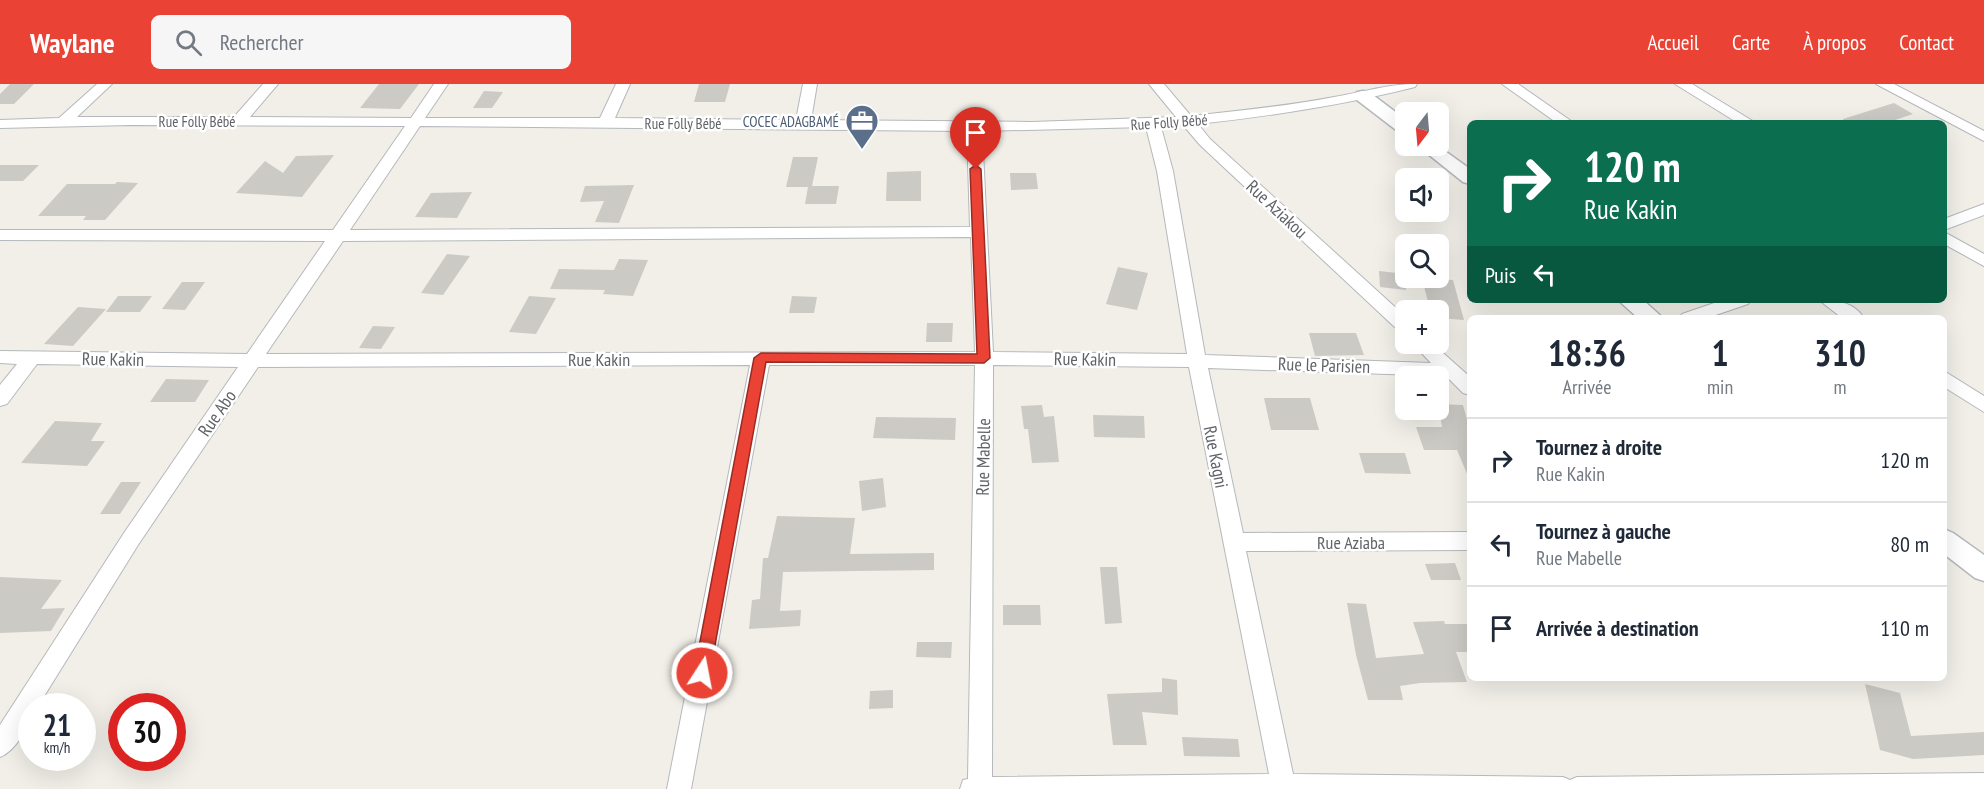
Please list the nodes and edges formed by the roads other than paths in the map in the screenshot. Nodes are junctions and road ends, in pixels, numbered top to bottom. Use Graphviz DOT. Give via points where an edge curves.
graph roads {
  1 [pos="105,84"];
  2 [pos="271,84"];
  3 [pos="441,84"];
  4 [pos="623,84"];
  5 [pos="810,84"];
  6 [pos="1156,84"];
  7 [pos="1348,84"];
  8 [pos="1410,84"];
  9 [pos="1509,84"];
  10 [pos="1682,84"];
  11 [pos="1883,84"];
  12 [pos="1363,96"];
  13 [pos="1563,120"];
  14 [pos="1744,120"];
  15 [pos="64,121"];
  16 [pos="238,121"];
  17 [pos="1395,121"];
  18 [pos="415,122"];
  19 [pos="1189,122"];
  20 [pos="605,123"];
  21 [pos="0,124"];
  22 [pos="803,124"];
  23 [pos="1154,125"];
  24 [pos="974,126"];
  25 [pos="1984,137"];
  26 [pos="1440,156"];
  27 [pos="1467,176"];
  28 [pos="1984,209"];
  29 [pos="1947,224"];
  30 [pos="979,232"];
  31 [pos="340,234"];
  32 [pos="0,235"];
  33 [pos="1947,239"];
  34 [pos="1984,261"];
  35 [pos="1633,303"];
  36 [pos="1733,303"];
  37 [pos="1832,303"];
  38 [pos="1648,315"];
  39 [pos="1697,315"];
  40 [pos="1850,315"];
  41 [pos="1395,318"];
  42 [pos="1433,354"];
  43 [pos="0,357"];
  44 [pos="32,357"];
  45 [pos="761,358"];
  46 [pos="984,358"];
  47 [pos="253,361"];
  48 [pos="1197,361"];
  49 [pos="1451,370"];
  50 [pos="1947,380"];
  51 [pos="1467,385"];
  52 [pos="0,399"];
  53 [pos="1984,405"];
  54 [pos="1467,541"];
  55 [pos="1233,542"];
  56 [pos="1947,542"];
  57 [pos="1984,570"];
  58 [pos="0,746"];
  59 [pos="1984,785"];
  60 [pos="1284,787"];
  61 [pos="1866,788"];
  62 [pos="679,789"];
  63 [pos="972,789"];
  64 [pos="980,789"];
  65 [pos="1563,789"];
  66 [pos="1577,789"];
  1 -- 15 [label="street"];
  2 -- 16 [label="street"];
  3 -- 18 [label="street, Rue Abo"];
  4 -- 20 [label="street"];
  5 -- 22 [label="street"];
  6 -- 19 [label="street, Rue Aziakou"];
  7 -- 12 [label="street"];
  8 -- 12 [label="street, Rue Folly Bébé"];
  9 -- 13 [label="street"];
  10 -- 14 [label="street"];
  11 -- 25 [label="street"];
  12 -- 17 [label="street"];
  12 -- 19 [label="street, Rue Folly Bébé" via="1283,111"];
  15 -- 16 [label="street, Rue Folly Bébé"];
  15 -- 21 [label="street, Rue Folly Bébé"];
  16 -- 18 [label="street, Rue Folly Bébé"];
  18 -- 20 [label="street, Rue Folly Bébé"];
  18 -- 31 [label="street, Rue Abo"];
  19 -- 23 [label="street, Rue Folly Bébé"];
  19 -- 41 [label="street, Rue Aziakou" via="1205,142"];
  20 -- 22 [label="street, Rue Folly Bébé"];
  22 -- 24 [label="street, Rue Folly Bébé"];
  23 -- 24 [label="street, Rue Folly Bébé"];
  23 -- 48 [label="street, Rue Kagni"];
  24 -- 30 [label="street, Rue Mabelle"];
  26 -- 27 [label="street"];
  28 -- 29 [label="street"];
  30 -- 31 [label="street"];
  30 -- 46 [label="street, Rue Mabelle"];
  31 -- 32 [label="street"];
  31 -- 47 [label="street, Rue Abo"];
  33 -- 34 [label="street"];
  35 -- 38 [label="street"];
  36 -- 39 [label="street"];
  37 -- 40 [label="street"];
  42 -- 49 [label="street"];
  43 -- 44 [label="street, Rue Kakin"];
  44 -- 47 [label="street, Rue Kakin"];
  44 -- 52 [label="street"];
  45 -- 46 [label="street, Rue Kakin"];
  45 -- 47 [label="street, Rue Kakin"];
  45 -- 62 [label="street"];
  46 -- 48 [label="street, Rue Kakin"];
  46 -- 64 [label="street, Rue Mabelle"];
  47 -- 58 [label="street, Rue Abo" via="131,539"];
  48 -- 49 [label="street, Rue le Parisien"];
  48 -- 55 [label="street, Rue Kagni"];
  49 -- 51 [label="street"];
  50 -- 53 [label="street"];
  54 -- 55 [label="street, Rue Aziaba"];
  55 -- 60 [label="street, Rue Kagni"];
  56 -- 57 [label="street"];
  59 -- 61 [label="street"];
  60 -- 64 [label="street"];
  60 -- 65 [label="street"];
  61 -- 66 [label="street"];
  63 -- 64 [label="street"];
}
